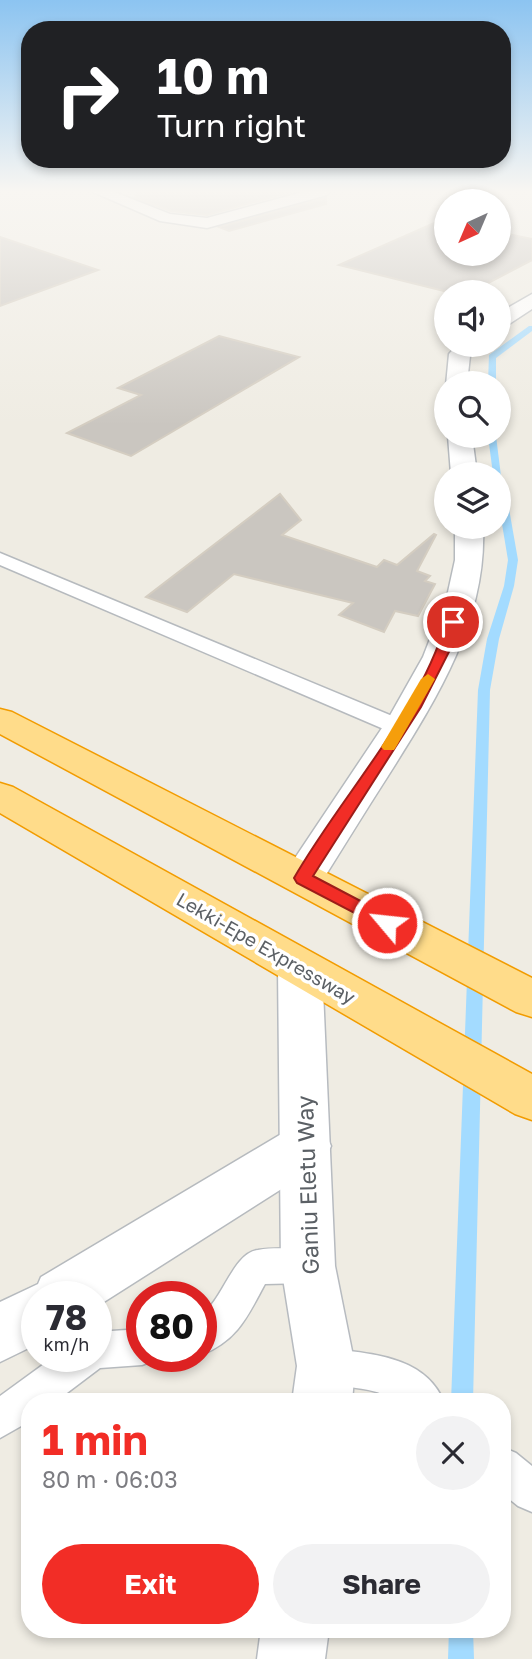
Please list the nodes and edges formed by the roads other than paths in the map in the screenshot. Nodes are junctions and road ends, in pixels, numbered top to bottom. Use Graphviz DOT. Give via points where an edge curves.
graph roads {
  1 [pos="532,300"];
  2 [pos="511,314"];
  3 [pos="470,539"];
  4 [pos="0,558"];
  5 [pos="0,720"];
  6 [pos="401,728"];
  7 [pos="0,796"];
  8 [pos="303,878"];
  9 [pos="300,967"];
  10 [pos="532,999"];
  11 [pos="532,1099"];
  12 [pos="306,1146"];
  13 [pos="307,1266"];
  14 [pos="87,1281"];
  15 [pos="21,1322"];
  16 [pos="217,1326"];
  17 [pos="0,1334"];
  18 [pos="65,1372"];
  19 [pos="324,1384"];
  20 [pos="36,1393"];
  21 [pos="414,1393"];
  22 [pos="21,1404"];
  23 [pos="0,1419"];
  24 [pos="511,1474"];
  25 [pos="532,1492"];
  26 [pos="294,1638"];
  27 [pos="291,1659"];
  1 -- 2 [label="street"];
  3 -- 6 [label="street" via="468,565 447,642"];
  4 -- 6 [label="lane"];
  5 -- 8 [label="highway"];
  6 -- 8 [label="street"];
  7 -- 9 [label="highway, Lekki-Epe Expressway"];
  8 -- 10 [label="highway"];
  9 -- 11 [label="highway, Lekki-Epe Expressway"];
  9 -- 12 [label="street, Ganiu Eletu Way"];
  12 -- 13 [label="street, Ganiu Eletu Way"];
  12 -- 14 [label="street"];
  13 -- 16 [label="lane" via="256,1267 225,1320"];
  13 -- 19 [label="street, Ganiu Eletu Way"];
  15 -- 17 [label="street"];
  18 -- 20 [label="lane"];
  19 -- 21 [label="lane" via="395,1377"];
  22 -- 23 [label="lane"];
  24 -- 25 [label="lane"];
  26 -- 27 [label="street"];
}
